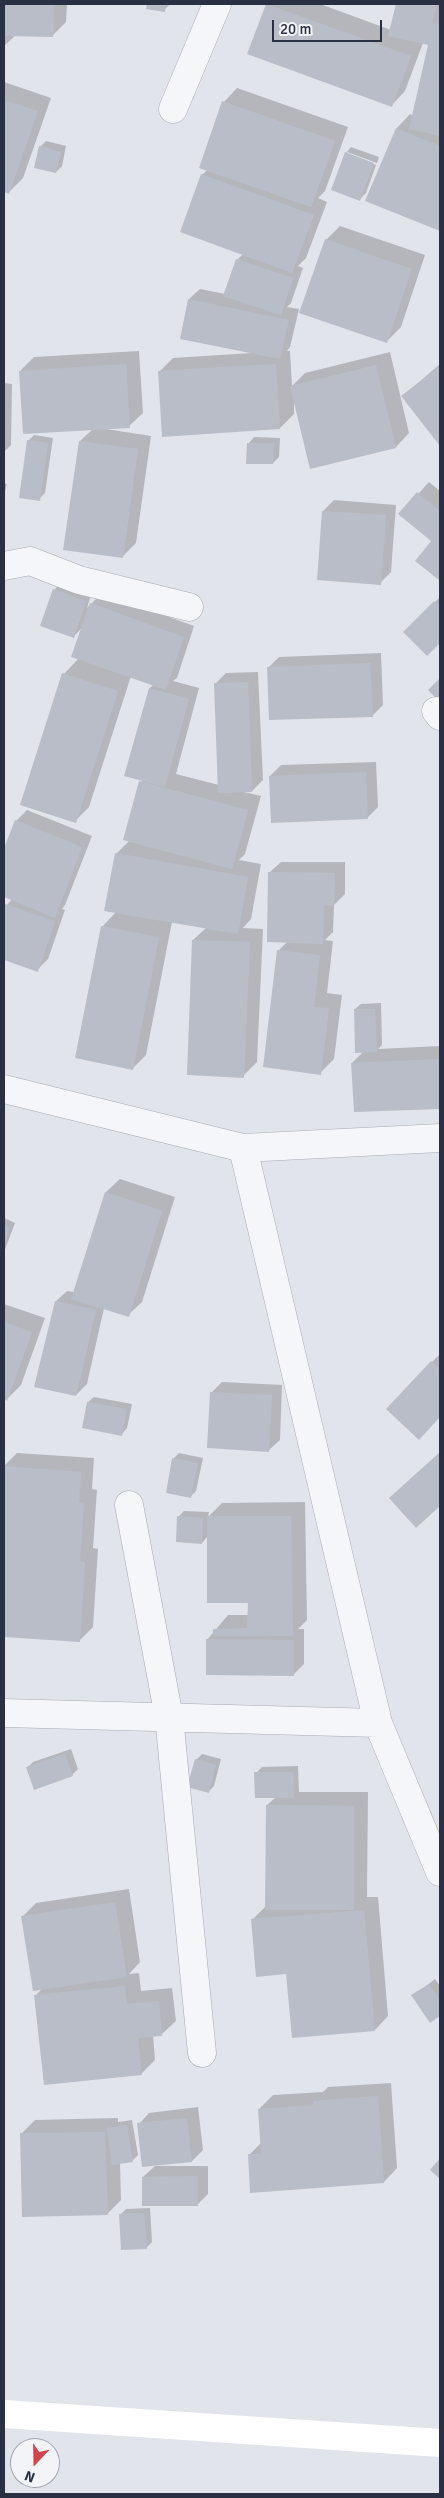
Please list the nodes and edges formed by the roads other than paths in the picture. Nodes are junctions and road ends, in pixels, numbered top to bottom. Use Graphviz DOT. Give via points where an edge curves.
graph roads {
  1 [pos="217,4"];
  2 [pos="173,109"];
  3 [pos="4,566"];
  4 [pos="189,607"];
  5 [pos="4,1089"];
  6 [pos="440,1138"];
  7 [pos="243,1148"];
  8 [pos="129,1505"];
  9 [pos="4,1713"];
  10 [pos="169,1717"];
  11 [pos="378,1723"];
  12 [pos="440,1872"];
  13 [pos="202,2053"];
  14 [pos="4,2414"];
  15 [pos="436,2445"];
  1 -- 2 [label="street"];
  3 -- 4 [label="street" via="30,561 79,580"];
  5 -- 7 [label="street"];
  6 -- 7 [label="street"];
  7 -- 11 [label="street"];
  8 -- 10 [label="street"];
  9 -- 10 [label="street"];
  10 -- 11 [label="street"];
  10 -- 13 [label="street"];
  11 -- 12 [label="street"];
  14 -- 15 [label="main road"];
}
